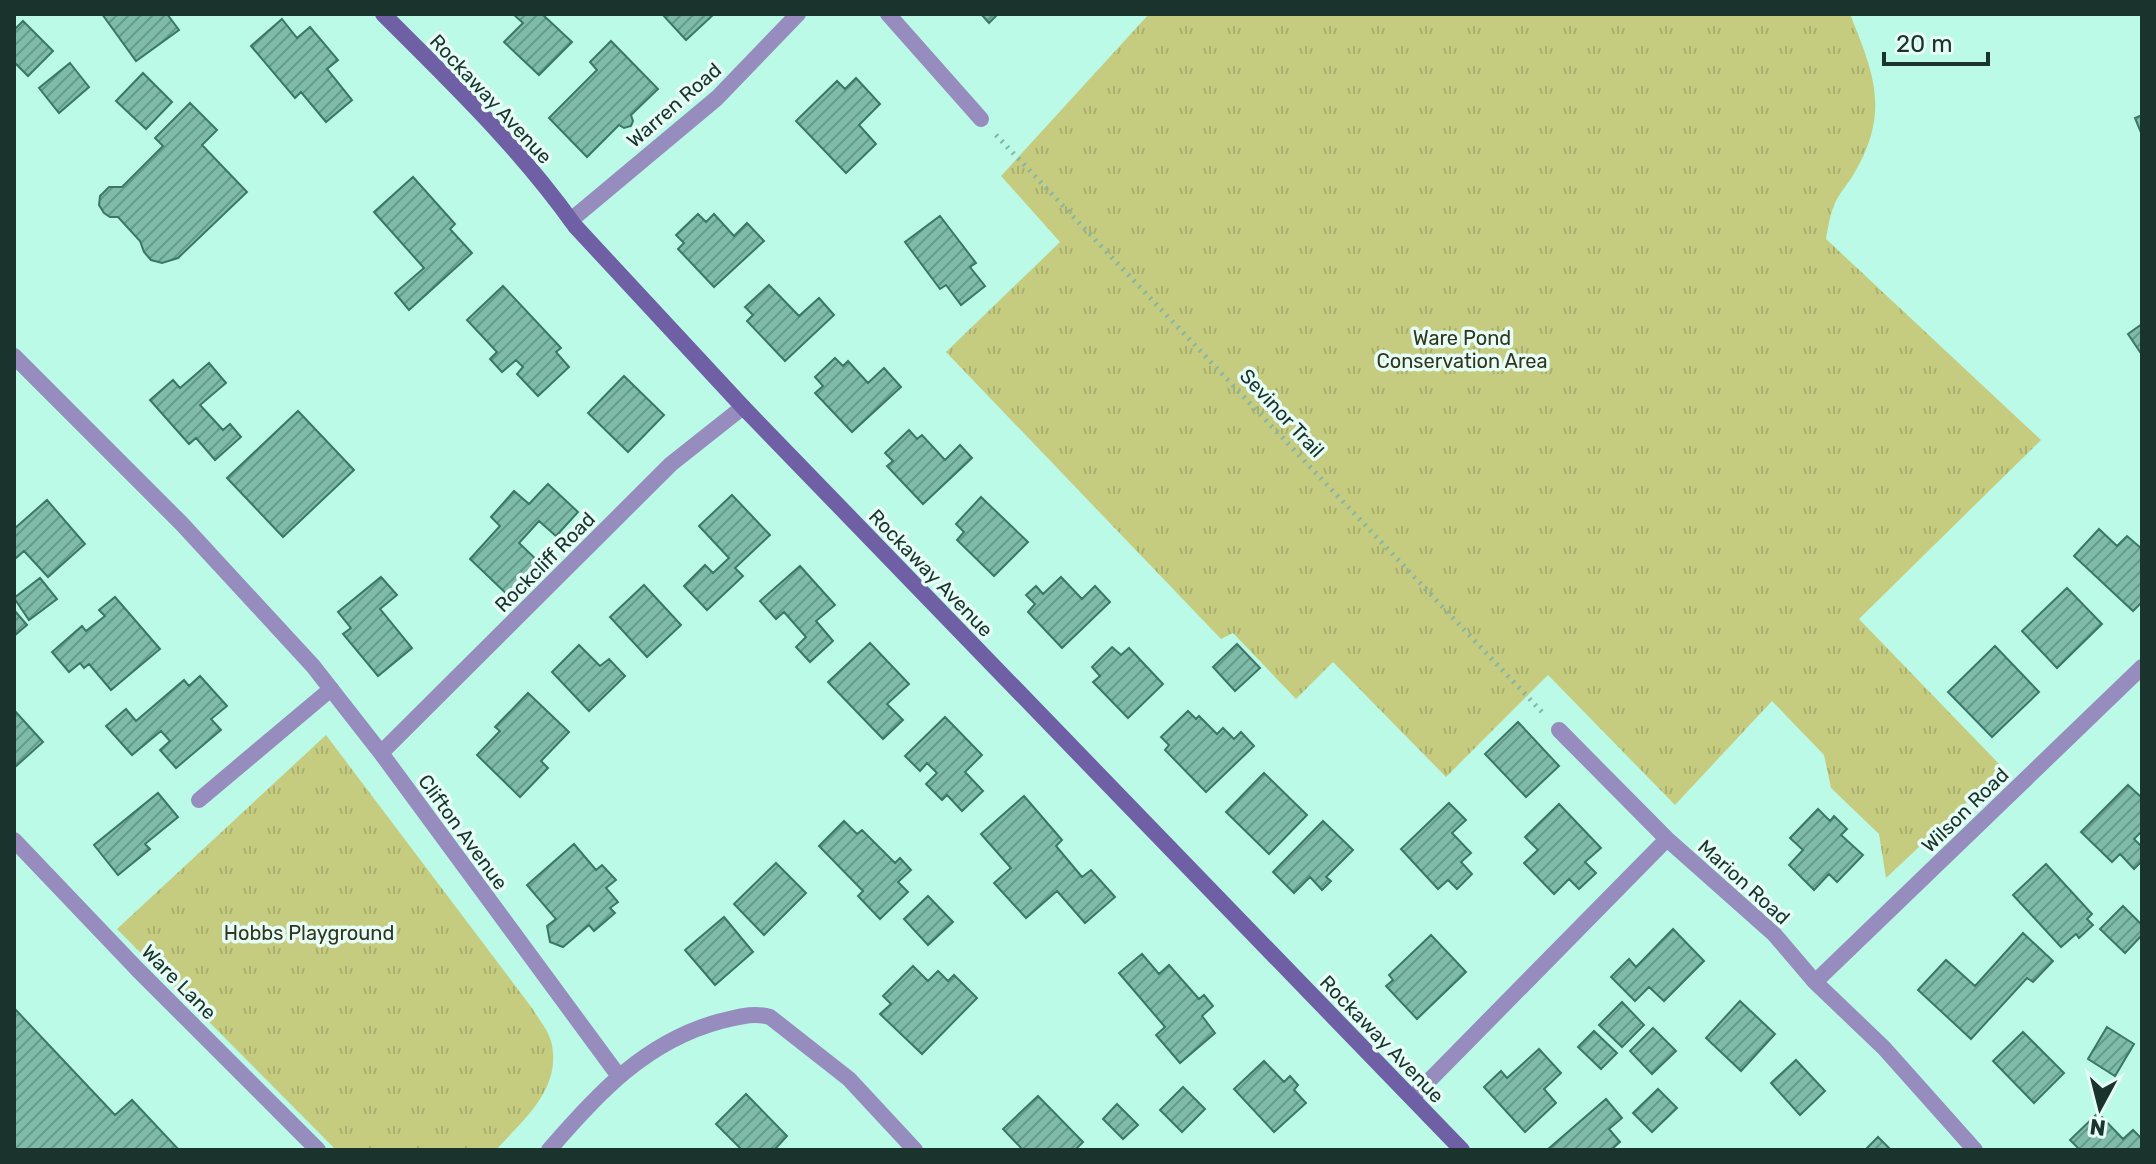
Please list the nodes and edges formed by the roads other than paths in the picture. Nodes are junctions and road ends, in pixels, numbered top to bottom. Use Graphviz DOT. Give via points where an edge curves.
graph roads {
  1 [pos="383,14"];
  2 [pos="798,14"];
  3 [pos="888,14"];
  4 [pos="981,119"];
  5 [pos="571,220"];
  6 [pos="14,356"];
  7 [pos="743,407"];
  8 [pos="2142,667"];
  9 [pos="331,689"];
  10 [pos="1559,730"];
  11 [pos="381,753"];
  12 [pos="199,800"];
  13 [pos="1667,839"];
  14 [pos="14,840"];
  15 [pos="1815,982"];
  16 [pos="618,1075"];
  17 [pos="1412,1098"];
  18 [pos="318,1150"];
  19 [pos="549,1150"];
  20 [pos="915,1150"];
  21 [pos="1462,1150"];
  22 [pos="1975,1150"];
  1 -- 5 [label="street, Rockaway Avenue" via="480,112"];
  2 -- 5 [label="street, Warren Road" via="717,98"];
  3 -- 4 [label="street"];
  5 -- 7 [label="street, Rockaway Avenue"];
  6 -- 9 [label="street, Clifton Avenue" via="182,524"];
  7 -- 11 [label="street, Rockcliff Road" via="671,464"];
  7 -- 17 [label="street, Rockaway Avenue"];
  8 -- 15 [label="street, Wilson Road"];
  9 -- 11 [label="street, Clifton Avenue"];
  9 -- 12 [label="street"];
  10 -- 13 [label="street"];
  11 -- 16 [label="street, Clifton Avenue"];
  13 -- 15 [label="street, Marion Road" via="1774,934"];
  13 -- 17 [label="street, Marion Road"];
  14 -- 18 [label="street, Ware Lane"];
  15 -- 22 [label="street, Marion Road" via="1884,1048"];
  16 -- 19 [label="street"];
  16 -- 20 [label="street" via="671,1039 754,1013 770,1017 849,1079"];
  17 -- 21 [label="street, Rockaway Avenue"];
}
